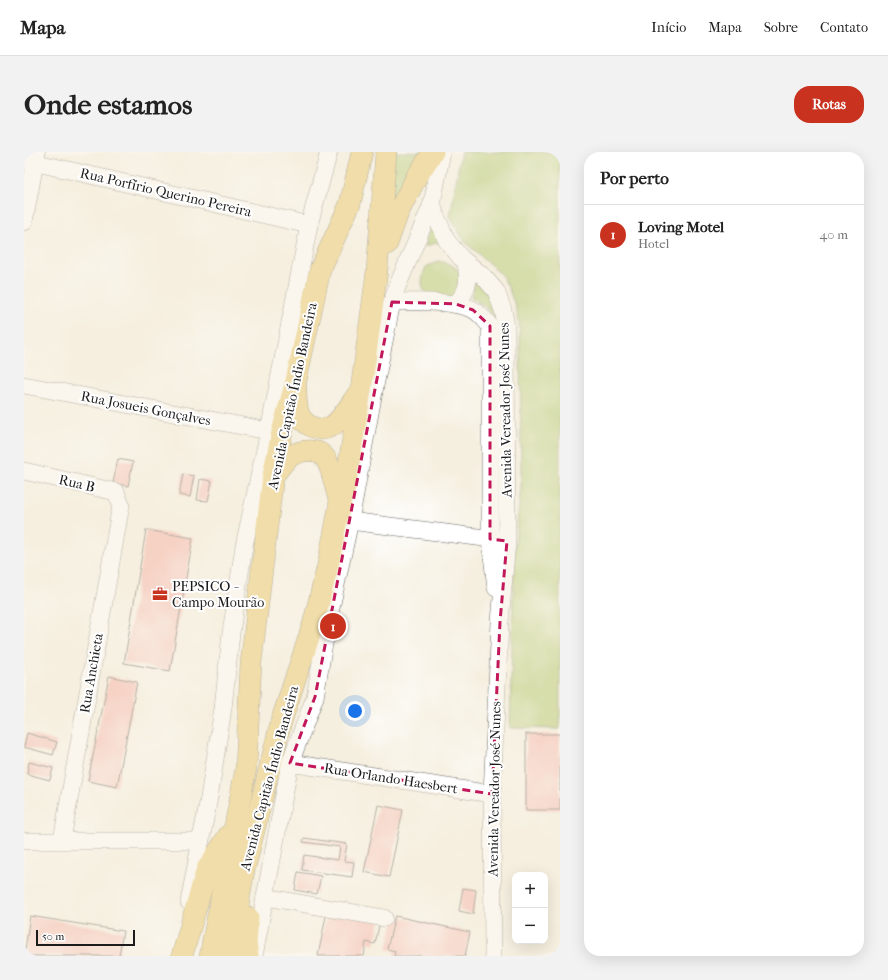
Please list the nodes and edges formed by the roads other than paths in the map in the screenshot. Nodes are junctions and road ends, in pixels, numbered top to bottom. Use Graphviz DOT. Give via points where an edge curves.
graph roads {
  1 [pos="329,152"];
  2 [pos="362,152"];
  3 [pos="386,152"];
  4 [pos="433,152"];
  5 [pos="442,152"];
  6 [pos="32,158"];
  7 [pos="432,204"];
  8 [pos="24,222"];
  9 [pos="309,225"];
  10 [pos="466,263"];
  11 [pos="377,271"];
  12 [pos="392,302"];
  13 [pos="456,304"];
  14 [pos="296,381"];
  15 [pos="24,385"];
  16 [pos="361,390"];
  17 [pos="269,431"];
  18 [pos="24,471"];
  19 [pos="273,476"];
  20 [pos="121,505"];
  21 [pos="345,512"];
  22 [pos="490,539"];
  23 [pos="507,541"];
  24 [pos="500,622"];
  25 [pos="290,763"];
  26 [pos="492,794"];
  27 [pos="235,826"];
  28 [pos="62,840"];
  29 [pos="24,841"];
  30 [pos="200,841"];
  31 [pos="243,875"];
  32 [pos="265,897"];
  33 [pos="384,918"];
  34 [pos="182,956"];
  35 [pos="210,956"];
  36 [pos="230,956"];
  37 [pos="248,956"];
  38 [pos="254,956"];
  39 [pos="492,956"];
  1 -- 9 [label="street"];
  2 -- 14 [label="main road, Avenida Capitão Índio Bandeira" via="350,204 320,270"];
  3 -- 11 [label="main road, Avenida Capitão Índio Bandeira"];
  4 -- 11 [label="main road" via="416,176 398,213"];
  5 -- 7 [label="street"];
  6 -- 8 [label="street"];
  6 -- 9 [label="street, Rua Porfírio Querino Pereira"];
  7 -- 10 [label="street, Avenida Vereador José Nunes" via="447,241"];
  7 -- 12 [label="street"];
  9 -- 17 [label="street"];
  10 -- 13 [label="street" via="468,286"];
  10 -- 23 [label="street, Avenida Vereador José Nunes" via="483,276 496,291 506,326"];
  11 -- 16 [label="main road, Avenida Capitão Índio Bandeira"];
  12 -- 13 [label="street, Avenida Vereador José Nunes"];
  12 -- 21 [label="street"];
  13 -- 22 [label="street, Avenida Vereador José Nunes" via="473,310 490,326"];
  14 -- 16 [label="main road" via="299,416 311,428 330,427 339,420"];
  14 -- 19 [label="main road, Avenida Capitão Índio Bandeira"];
  15 -- 17 [label="street, Rua Josueis Gonçalves"];
  16 -- 21 [label="main road, Avenida Capitão Índio Bandeira" via="344,486"];
  17 -- 30 [label="street" via="244,546 209,798"];
  18 -- 20 [label="street, Rua B" via="116,492"];
  19 -- 21 [label="main road" via="290,457 309,450 317,452 327,460"];
  19 -- 27 [label="main road, Avenida Capitão Índio Bandeira" via="251,663 246,768"];
  20 -- 28 [label="street, Rua Anchieta"];
  21 -- 22 [label="street"];
  21 -- 25 [label="street" via="315,697"];
  21 -- 31 [label="main road, Avenida Capitão Índio Bandeira" via="313,625 281,722"];
  22 -- 23 [label="street"];
  22 -- 24 [label="street, Avenida Vereador José Nunes"];
  23 -- 24 [label="street, Avenida Vereador José Nunes"];
  24 -- 26 [label="street, Avenida Vereador José Nunes"];
  25 -- 26 [label="street, Rua Orlando Haesbert"];
  25 -- 32 [label="street"];
  26 -- 39 [label="street, Avenida Vereador José Nunes"];
  27 -- 34 [label="main road" via="207,869"];
  27 -- 35 [label="main road, Avenida Capitão Índio Bandeira"];
  28 -- 29 [label="street"];
  28 -- 30 [label="street"];
  30 -- 34 [label="street"];
  31 -- 36 [label="main road, Avenida Capitão Índio Bandeira"];
  31 -- 37 [label="main road" via="248,890"];
  32 -- 33 [label="street"];
  32 -- 38 [label="street"];
}
